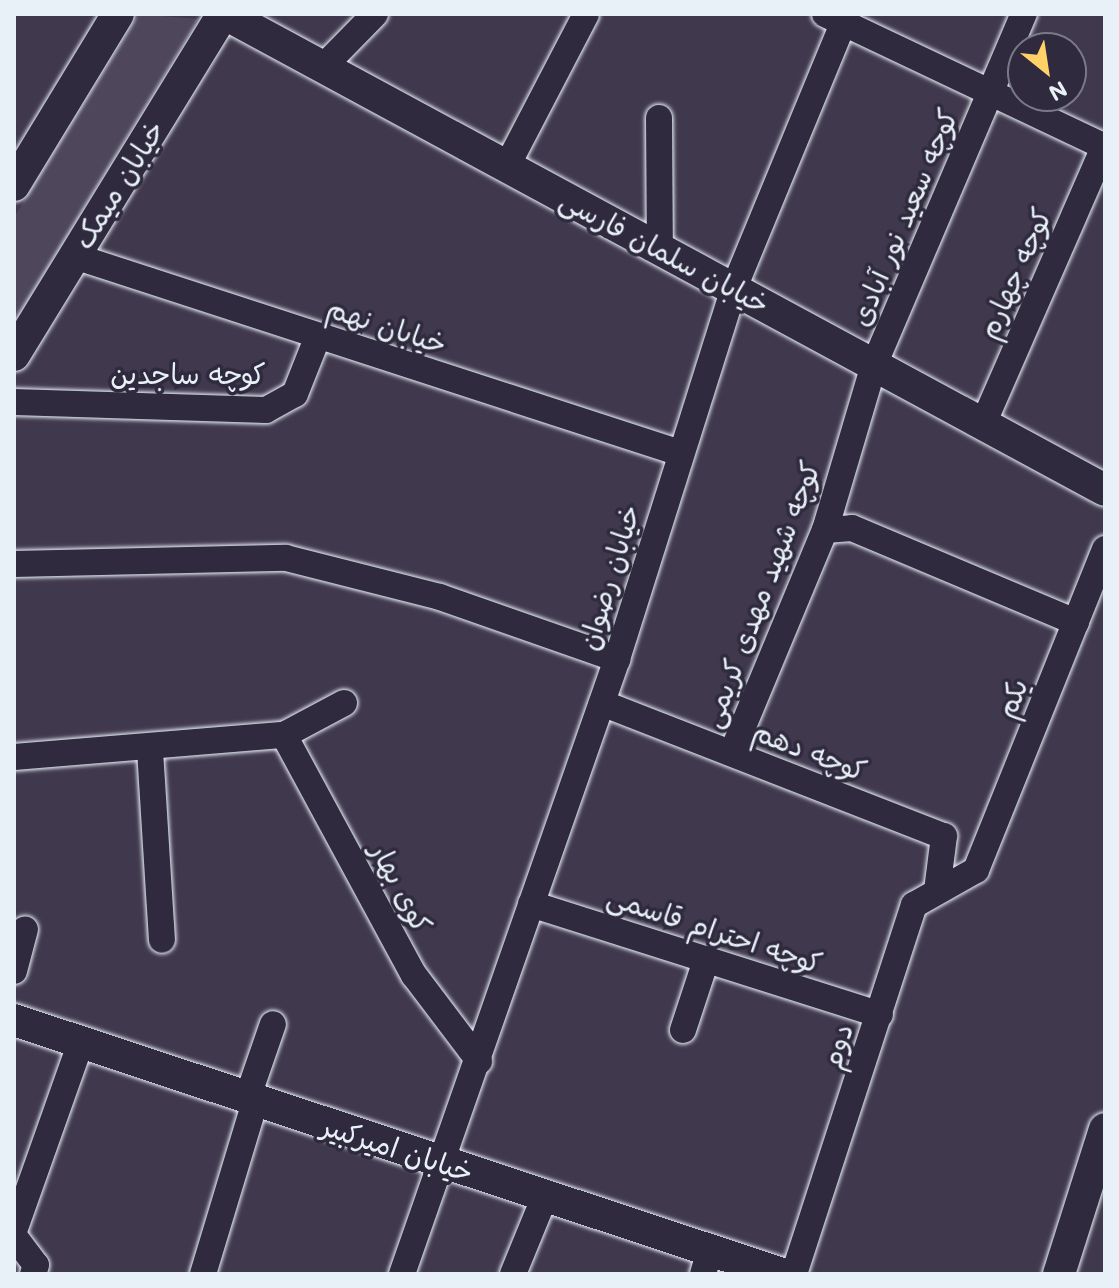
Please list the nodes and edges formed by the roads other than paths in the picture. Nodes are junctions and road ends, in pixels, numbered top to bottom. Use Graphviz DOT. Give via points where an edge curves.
graph roads {
  1 [pos="118,14"];
  2 [pos="224,14"];
  3 [pos="375,14"];
  4 [pos="586,14"];
  5 [pos="1024,14"];
  6 [pos="838,17"];
  7 [pos="323,67"];
  8 [pos="991,94"];
  9 [pos="659,118"];
  10 [pos="1105,146"];
  11 [pos="507,166"];
  12 [pos="14,185"];
  13 [pos="660,249"];
  14 [pos="74,256"];
  15 [pos="734,288"];
  16 [pos="318,336"];
  17 [pos="14,355"];
  18 [pos="874,365"];
  19 [pos="14,402"];
  20 [pos="983,424"];
  21 [pos="680,453"];
  22 [pos="1105,490"];
  23 [pos="825,530"];
  24 [pos="1105,549"];
  25 [pos="14,564"];
  26 [pos="1076,622"];
  27 [pos="617,659"];
  28 [pos="344,703"];
  29 [pos="602,703"];
  30 [pos="284,735"];
  31 [pos="150,750"];
  32 [pos="732,753"];
  33 [pos="14,757"];
  34 [pos="976,870"];
  35 [pos="937,891"];
  36 [pos="531,904"];
  37 [pos="25,929"];
  38 [pos="162,940"];
  39 [pos="706,960"];
  40 [pos="14,971"];
  41 [pos="880,1015"];
  42 [pos="14,1020"];
  43 [pos="273,1024"];
  44 [pos="683,1030"];
  45 [pos="80,1045"];
  46 [pos="479,1061"];
  47 [pos="251,1100"];
  48 [pos="1105,1129"];
  49 [pos="444,1163"];
  50 [pos="545,1196"];
  51 [pos="16,1237"];
  52 [pos="706,1262"];
  53 [pos="33,1274"];
  54 [pos="203,1274"];
  55 [pos="402,1274"];
  56 [pos="513,1274"];
  57 [pos="782,1274"];
  58 [pos="794,1274"];
  59 [pos="1059,1274"];
  1 -- 12 [label="street"];
  2 -- 7 [label="street, خیابان سلمان فارسی"];
  2 -- 14 [label="street, خیابان میمک"];
  3 -- 7 [label="street"];
  4 -- 11 [label="street"];
  5 -- 8 [label="street, کوچه سعید نور آبادی"];
  6 -- 8 [label="street"];
  6 -- 15 [label="street, خیابان رضوان"];
  7 -- 11 [label="street, خیابان سلمان فارسی"];
  8 -- 10 [label="street"];
  8 -- 18 [label="street, کوچه سعید نور آبادی"];
  9 -- 13 [label="street"];
  10 -- 20 [label="street, کوچه چهارم"];
  11 -- 13 [label="street, خیابان سلمان فارسی"];
  13 -- 15 [label="street, خیابان سلمان فارسی"];
  14 -- 16 [label="street, خیابان نهم"];
  14 -- 17 [label="street, خیابان میمک"];
  15 -- 18 [label="street, خیابان سلمان فارسی"];
  15 -- 21 [label="street, خیابان رضوان"];
  16 -- 19 [label="street, کوچه ساجدین" via="295,394 266,410"];
  16 -- 21 [label="street, خیابان نهم"];
  18 -- 20 [label="street, خیابان سلمان فارسی"];
  18 -- 23 [label="street, کوچه شهید مهدی کریمی"];
  20 -- 22 [label="street, خیابان سلمان فارسی"];
  21 -- 27 [label="street, خیابان رضوان"];
  23 -- 26 [label="street" via="852,528"];
  23 -- 32 [label="street, کوچه شهید مهدی کریمی"];
  24 -- 26 [label="street, یکم"];
  25 -- 27 [label="street" via="286,558 440,597"];
  26 -- 34 [label="street, یکم"];
  27 -- 29 [label="street, خیابان رضوان"];
  28 -- 30 [label="street"];
  29 -- 32 [label="street, کوچه دهم"];
  29 -- 36 [label="street, خیابان رضوان"];
  30 -- 31 [label="street"];
  30 -- 46 [label="street, کوی بهار" via="414,975"];
  31 -- 33 [label="street"];
  31 -- 38 [label="street"];
  32 -- 35 [label="street, کوچه دهم" via="944,836"];
  34 -- 35 [label="street, دوم"];
  35 -- 41 [label="street, دوم" via="914,905"];
  36 -- 39 [label="street, کوچه احترام قاسمی"];
  36 -- 46 [label="street, خیابان رضوان"];
  37 -- 40 [label="street"];
  39 -- 41 [label="street, کوچه احترام قاسمی"];
  39 -- 44 [label="street"];
  41 -- 58 [label="street, دوم"];
  42 -- 45 [label="street, خیابان امیرکبیر"];
  43 -- 47 [label="street"];
  45 -- 47 [label="street, خیابان امیرکبیر"];
  45 -- 51 [label="street"];
  46 -- 49 [label="street, خیابان رضوان"];
  47 -- 49 [label="street, خیابان امیرکبیر"];
  47 -- 54 [label="street"];
  48 -- 59 [label="street"];
  49 -- 50 [label="street, خیابان امیرکبیر"];
  49 -- 55 [label="street, خیابان رضوان"];
  50 -- 52 [label="street, خیابان امیرکبیر"];
  50 -- 56 [label="street"];
  51 -- 53 [label="street" via="36,1265"];
  52 -- 57 [label="street, خیابان امیرکبیر"];
}
